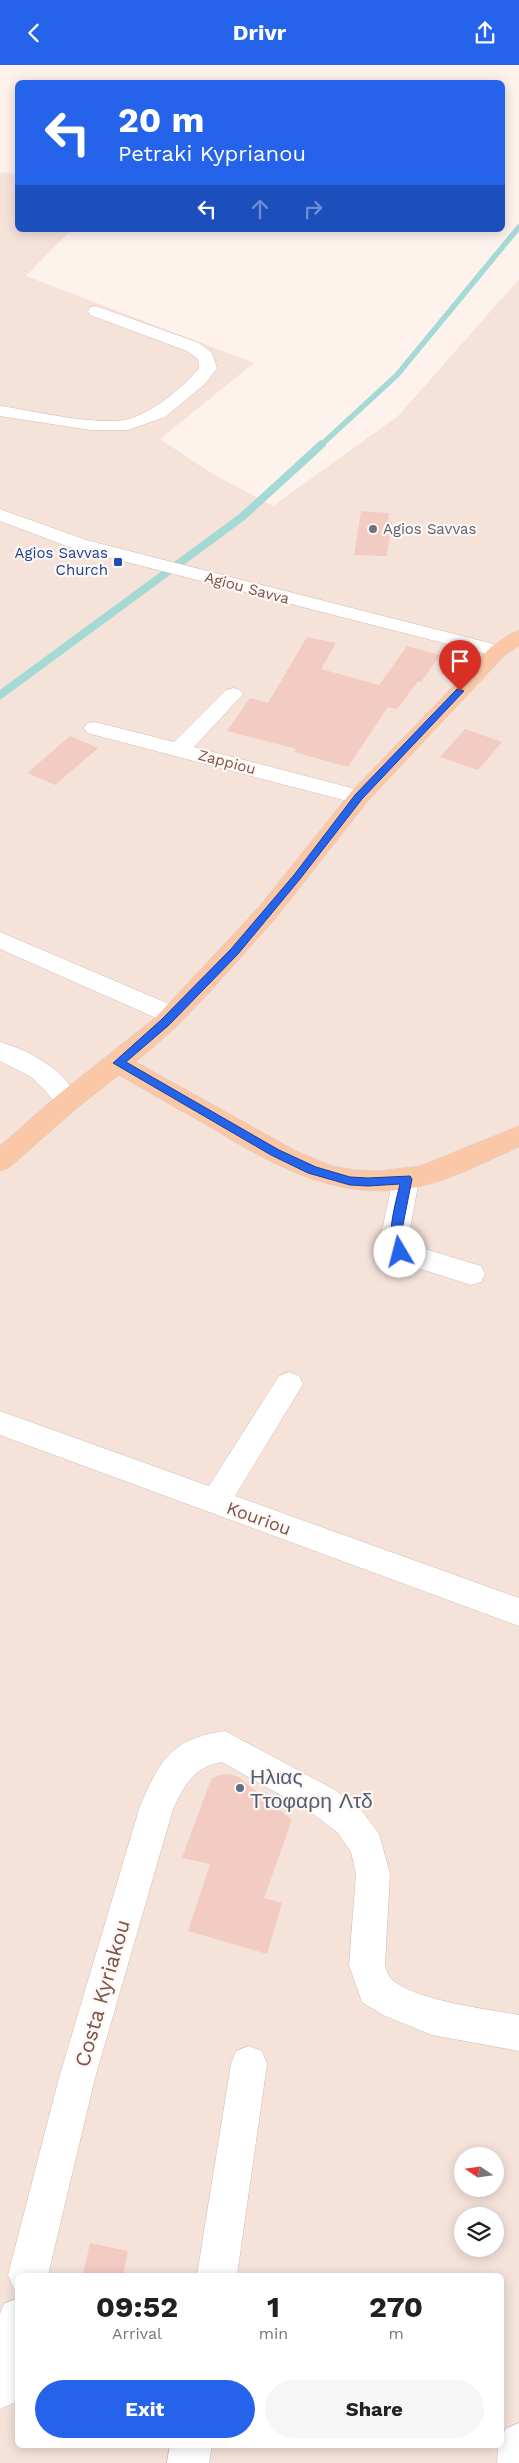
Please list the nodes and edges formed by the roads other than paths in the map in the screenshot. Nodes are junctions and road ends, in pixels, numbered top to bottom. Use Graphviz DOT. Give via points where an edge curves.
graph roads {
  1 [pos="96,311"];
  2 [pos="0,411"];
  3 [pos="0,515"];
  4 [pos="519,637"];
  5 [pos="498,651"];
  6 [pos="233,694"];
  7 [pos="95,728"];
  8 [pos="179,750"];
  9 [pos="359,797"];
  10 [pos="0,940"];
  11 [pos="172,1015"];
  12 [pos="0,1051"];
  13 [pos="118,1063"];
  14 [pos="68,1101"];
  15 [pos="519,1136"];
  16 [pos="0,1161"];
  17 [pos="406,1179"];
  18 [pos="471,1274"];
  19 [pos="289,1384"];
  20 [pos="0,1423"];
  21 [pos="215,1502"];
  22 [pos="519,1612"];
  23 [pos="519,2033"];
  24 [pos="249,2064"];
  25 [pos="28,2273"];
  26 [pos="217,2273"];
  27 [pos="15,2330"];
  28 [pos="0,2389"];
  29 [pos="519,2443"];
  30 [pos="190,2448"];
  31 [pos="188,2463"];
  32 [pos="518,2463"];
  1 -- 2 [label="street" via="193,347 206,357 208,368 199,380 159,413 128,425 90,425"];
  3 -- 5 [label="street, Agiou Savva" via="79,544"];
  4 -- 5 [label="main road"];
  5 -- 9 [label="main road"];
  6 -- 8 [label="street"];
  7 -- 8 [label="street, Zappiou"];
  8 -- 9 [label="street, Zappiou"];
  9 -- 11 [label="main road" via="260,921"];
  10 -- 11 [label="street"];
  11 -- 13 [label="main road"];
  12 -- 14 [label="street" via="46,1074"];
  13 -- 14 [label="main road"];
  13 -- 17 [label="main road" via="312,1170 350,1181"];
  14 -- 16 [label="main road"];
  15 -- 17 [label="main road" via="440,1170"];
  17 -- 18 [label="street" via="395,1235 400,1252"];
  19 -- 21 [label="street"];
  20 -- 21 [label="street, Kouriou"];
  21 -- 22 [label="street, Kouriou"];
  23 -- 25 [label="street, Costa Kyriakou" via="432,2017 375,1989 367,1965 373,1874 366,1846 350,1822 323,1801 225,1747 200,1750 182,1763 157,1806 77,2078"];
  24 -- 26 [label="street"];
  27 -- 28 [label="street"];
  29 -- 32 [label="street"];
  30 -- 31 [label="street"];
}
